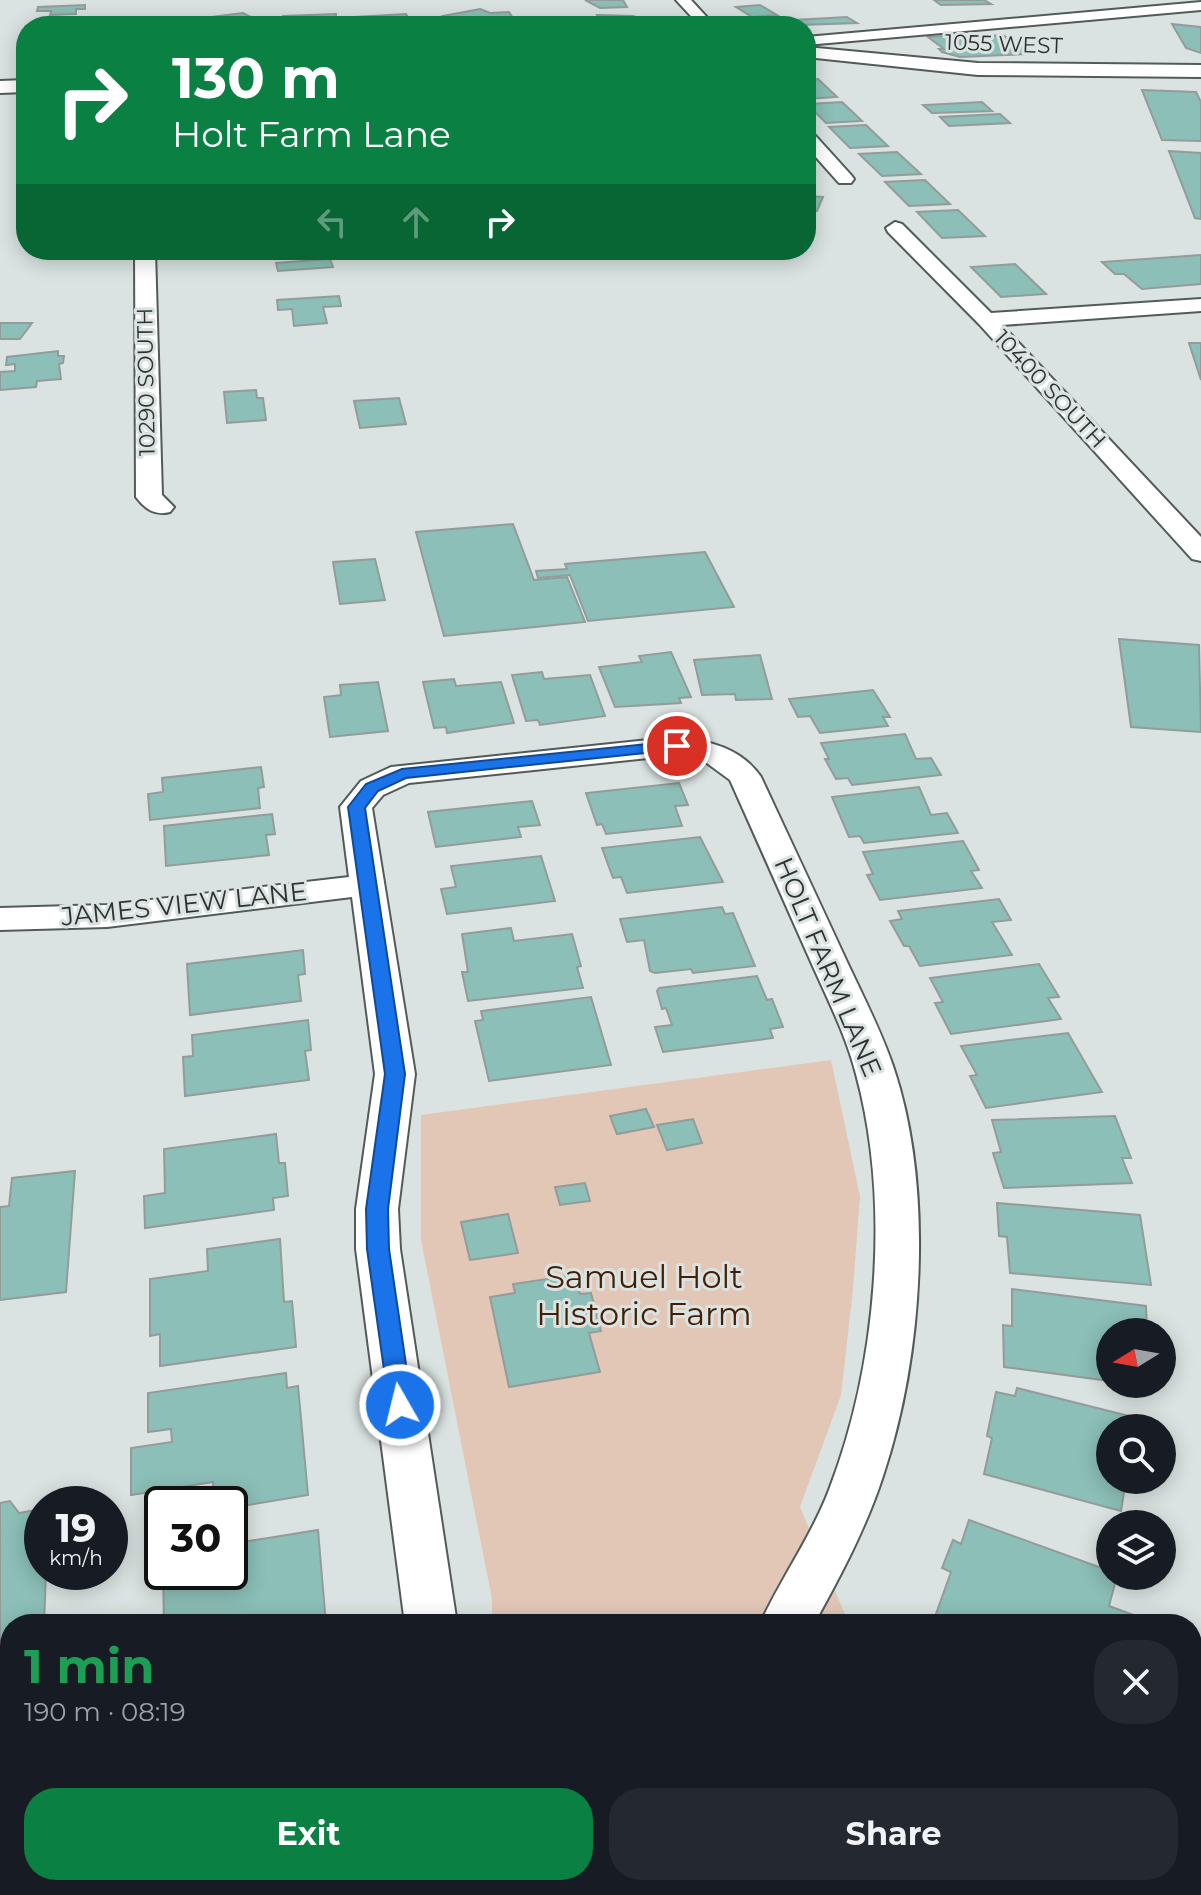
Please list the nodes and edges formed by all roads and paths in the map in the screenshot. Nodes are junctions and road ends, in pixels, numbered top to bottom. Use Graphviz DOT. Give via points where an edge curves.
graph roads {
  1 [pos="683,0"];
  2 [pos="547,5"];
  3 [pos="1201,6"];
  4 [pos="553,16"];
  5 [pos="698,16"];
  6 [pos="816,40"];
  7 [pos="816,53"];
  8 [pos="1201,71"];
  9 [pos="816,147"];
  10 [pos="845,179"];
  11 [pos="895,228"];
  12 [pos="145,260"];
  13 [pos="1201,305"];
  14 [pos="986,320"];
  15 [pos="161,507"];
  16 [pos="1201,553"];
  17 [pos="367,885"];
  18 [pos="0,919"];
  19 [pos="430,1614"];
  20 [pos="792,1614"];
  1 -- 5 [label="street"];
  2 -- 4 [label="street"];
  3 -- 6 [label="street"];
  7 -- 8 [label="street, 1055 WEST" via="978,69"];
  9 -- 10 [label="street"];
  11 -- 14 [label="street, 10400 SOUTH"];
  12 -- 15 [label="street, 10290 SOUTH" via="149,497"];
  13 -- 14 [label="street"];
  14 -- 16 [label="street, 10400 SOUTH"];
  17 -- 18 [label="street, JAMES VIEW LANE" via="107,916"];
  17 -- 19 [label="street" via="395,1074 377,1209 378,1249"];
  17 -- 20 [label="street, HOLT FARM LANE" via="356,818 362,797 402,774 677,746 726,759 745,777 876,1072 895,1176 888,1339 861,1470 830,1549"];
}
